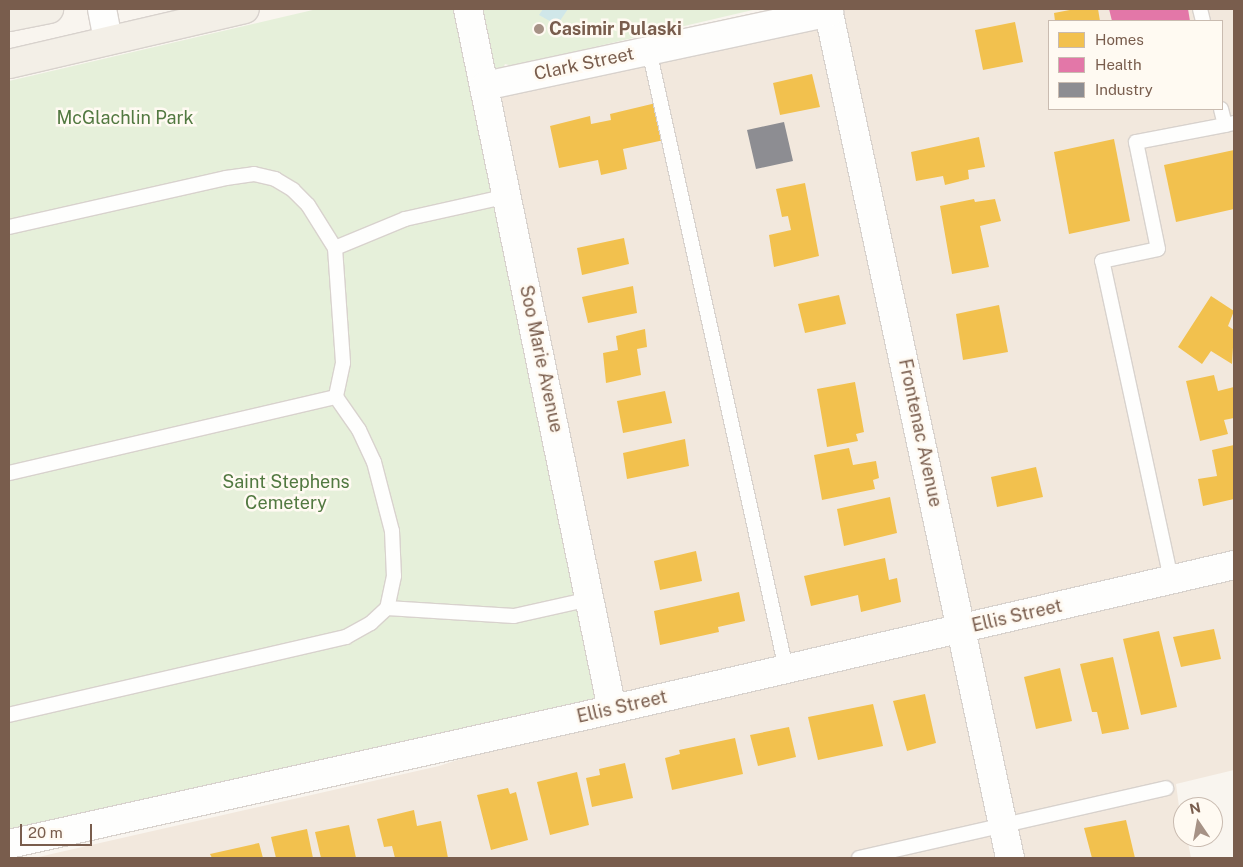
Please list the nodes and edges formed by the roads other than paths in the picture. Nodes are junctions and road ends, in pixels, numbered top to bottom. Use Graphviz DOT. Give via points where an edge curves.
graph roads {
  1 [pos="49,9"];
  2 [pos="102,9"];
  3 [pos="245,9"];
  4 [pos="468,9"];
  5 [pos="829,10"];
  6 [pos="9,18"];
  7 [pos="108,40"];
  8 [pos="649,50"];
  9 [pos="9,64"];
  10 [pos="485,86"];
  11 [pos="1222,110"];
  12 [pos="1230,124"];
  13 [pos="508,196"];
  14 [pos="9,227"];
  15 [pos="335,248"];
  16 [pos="336,397"];
  17 [pos="9,472"];
  18 [pos="1234,565"];
  19 [pos="1171,579"];
  20 [pos="590,599"];
  21 [pos="387,608"];
  22 [pos="962,628"];
  23 [pos="786,669"];
  24 [pos="612,709"];
  25 [pos="9,715"];
  26 [pos="1166,788"];
  27 [pos="1004,825"];
  28 [pos="9,844"];
  29 [pos="859,858"];
  30 [pos="1010,858"];
  1 -- 6 [label="main road"];
  2 -- 7 [label="street"];
  3 -- 7 [label="main road"];
  4 -- 10 [label="street, Soo Marie Avenue"];
  5 -- 8 [label="street, Clark Street"];
  5 -- 22 [label="street, Frontenac Avenue"];
  7 -- 9 [label="main road"];
  8 -- 10 [label="street, Clark Street"];
  8 -- 23 [label="lane"];
  10 -- 13 [label="street, Soo Marie Avenue"];
  11 -- 12 [label="lane"];
  12 -- 19 [label="lane" via="1136,142 1158,249 1102,261"];
  13 -- 15 [label="lane" via="405,219"];
  13 -- 20 [label="street, Soo Marie Avenue"];
  14 -- 15 [label="lane" via="254,174 275,179 293,190 308,205"];
  15 -- 16 [label="lane" via="342,363"];
  16 -- 17 [label="lane"];
  16 -- 21 [label="lane" via="359,430 386,502 392,531 394,576"];
  18 -- 19 [label="street, Ellis Street"];
  19 -- 22 [label="street, Ellis Street"];
  20 -- 21 [label="lane" via="514,616"];
  20 -- 24 [label="street, Soo Marie Avenue"];
  21 -- 25 [label="lane" via="371,623 346,637"];
  22 -- 23 [label="street, Ellis Street"];
  22 -- 27 [label="street, Frontenac Avenue"];
  23 -- 24 [label="street, Ellis Street"];
  24 -- 28 [label="street, Ellis Street"];
  26 -- 27 [label="lane"];
  27 -- 29 [label="lane"];
  27 -- 30 [label="street, Frontenac Avenue"];
}
